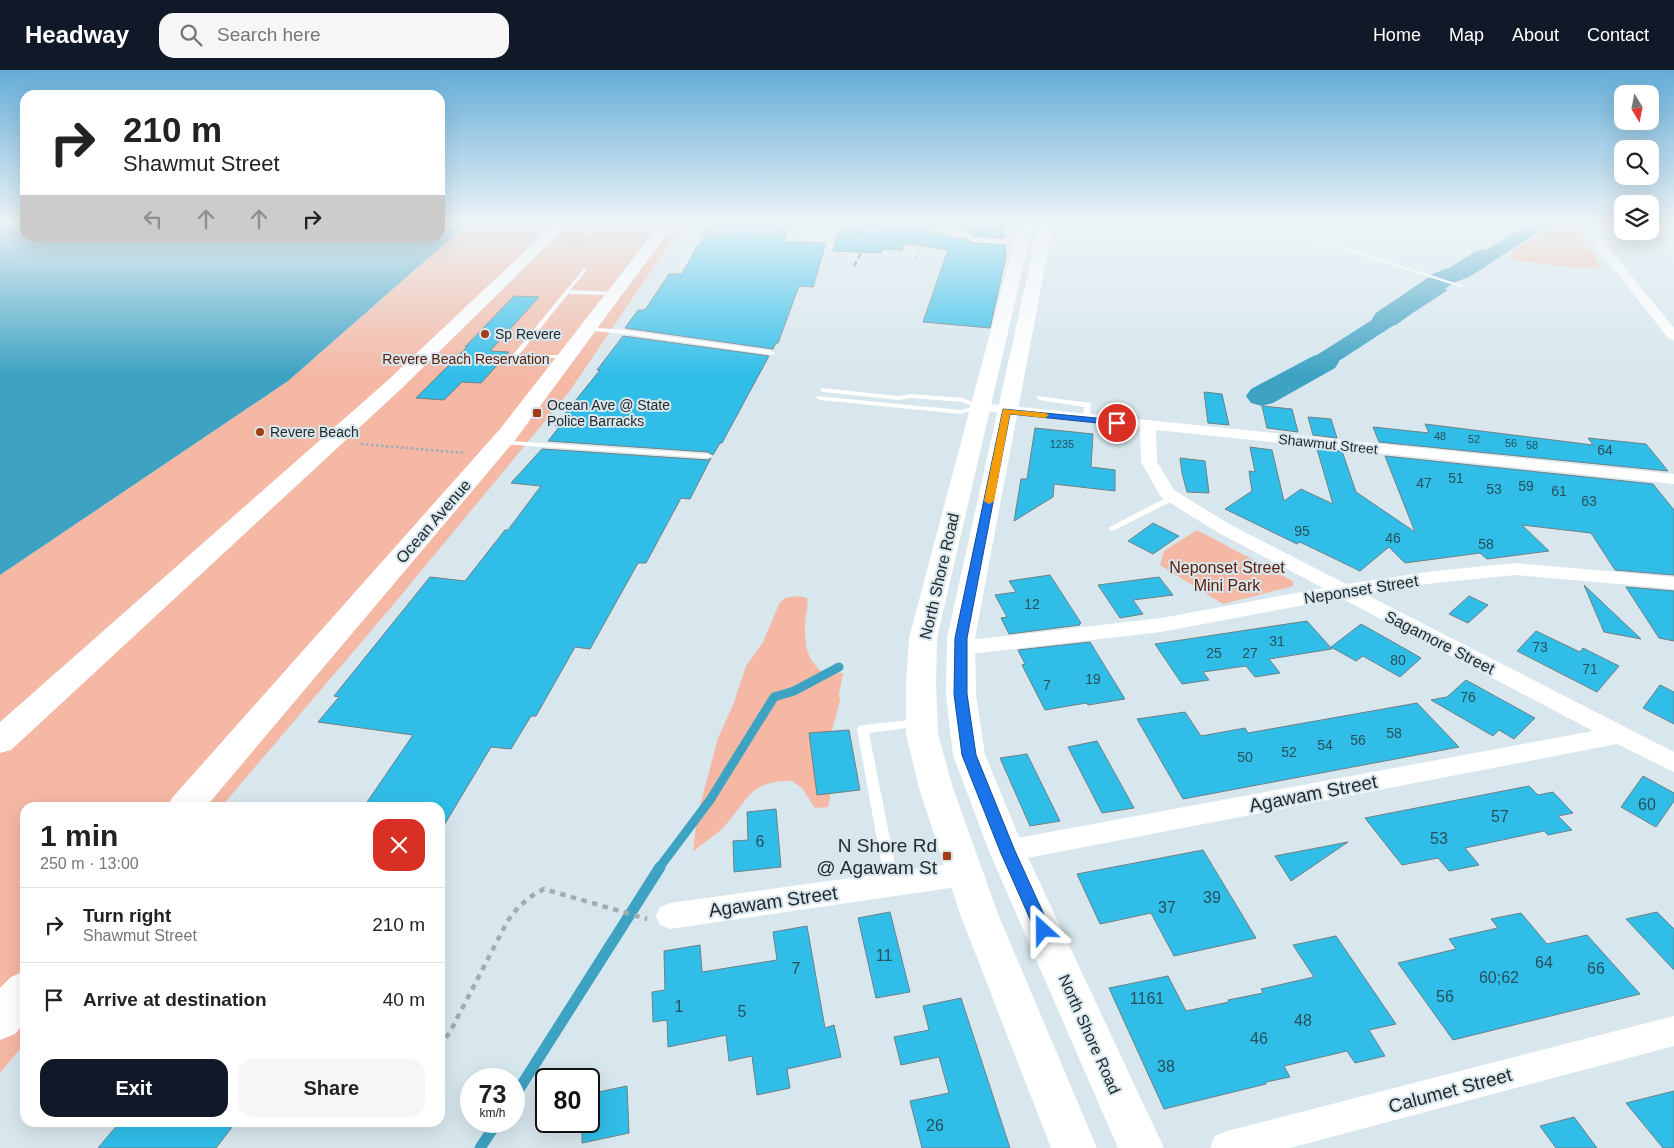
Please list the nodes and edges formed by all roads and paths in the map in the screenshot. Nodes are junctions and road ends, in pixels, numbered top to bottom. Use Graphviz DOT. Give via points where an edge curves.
graph roads {
  1 [pos="512,274"];
  2 [pos="580,274"];
  3 [pos="629,274"];
  4 [pos="1014,274"];
  5 [pos="1033,274"];
  6 [pos="1422,274"];
  7 [pos="1624,274"];
  8 [pos="1462,286"];
  9 [pos="566,292"];
  10 [pos="614,294"];
  11 [pos="586,329"];
  12 [pos="1674,336"];
  13 [pos="772,353"];
  14 [pos="565,357"];
  15 [pos="873,389"];
  16 [pos="911,396"];
  17 [pos="1040,398"];
  18 [pos="994,409"];
  19 [pos="1086,420"];
  20 [pos="1148,426"];
  21 [pos="501,442"];
  22 [pos="354,443"];
  23 [pos="466,453"];
  24 [pos="708,456"];
  25 [pos="1674,479"];
  26 [pos="1173,497"];
  27 [pos="1112,528"];
  28 [pos="1674,583"];
  29 [pos="1342,591"];
  30 [pos="961,648"];
  31 [pos="922,722"];
  32 [pos="1619,735"];
  33 [pos="0,741"];
  34 [pos="1674,763"];
  35 [pos="189,802"];
  36 [pos="1008,851"];
  37 [pos="964,874"];
  38 [pos="892,884"];
  39 [pos="660,918"];
  40 [pos="20,997"];
  41 [pos="0,1020"];
  42 [pos="1674,1031"];
  43 [pos="445,1039"];
  44 [pos="1074,1148"];
  45 [pos="1141,1148"];
  46 [pos="1227,1148"];
  1 -- 33 [label="main road" via="394,385"];
  2 -- 9 [label="lane"];
  3 -- 10 [label="main road, Ocean Avenue"];
  4 -- 18 [label="main road, North Shore Road"];
  5 -- 18 [label="main road, North Shore Road"];
  6 -- 8 [label="lane"];
  7 -- 12 [label="street"];
  9 -- 10 [label="lane"];
  9 -- 14 [label="lane" via="514,357"];
  10 -- 11 [label="main road, Ocean Avenue"];
  11 -- 13 [label="lane"];
  11 -- 14 [label="main road, Ocean Avenue"];
  14 -- 21 [label="main road, Ocean Avenue"];
  15 -- 16 [label="lane" via="899,391"];
  16 -- 18 [label="lane" via="963,400"];
  16 -- 18 [label="lane" via="822,394 960,412"];
  17 -- 19 [label="lane" via="1088,405"];
  18 -- 19 [label="street, Shawmut Street"];
  18 -- 30 [label="main road, North Shore Road" via="991,495"];
  18 -- 31 [label="main road, North Shore Road" via="923,638"];
  19 -- 20 [label="street, Shawmut Street"];
  20 -- 25 [label="street, Shawmut Street"];
  20 -- 26 [label="street, Sagamore Street" via="1149,462 1167,493"];
  21 -- 24 [label="lane"];
  21 -- 35 [label="main road, Ocean Avenue"];
  22 -- 23 [label="path"];
  26 -- 27 [label="lane"];
  26 -- 29 [label="street, Sagamore Street" via="1223,528"];
  28 -- 29 [label="street, Neponset Street" via="1516,569"];
  29 -- 30 [label="street, Neponset Street" via="1161,625"];
  29 -- 32 [label="street, Sagamore Street"];
  30 -- 36 [label="main road, North Shore Road" via="961,694 969,755"];
  31 -- 37 [label="main road, North Shore Road" via="936,788"];
  31 -- 38 [label="lane" via="863,729"];
  32 -- 34 [label="street, Sagamore Street"];
  32 -- 36 [label="street, Agawam Street"];
  36 -- 45 [label="main road, North Shore Road"];
  37 -- 38 [label="street, Agawam Street"];
  37 -- 44 [label="main road, North Shore Road"];
  38 -- 39 [label="street, Agawam Street"];
  39 -- 43 [label="path" via="544,889 530,896 516,907 507,922"];
  40 -- 41 [label="main road"];
  42 -- 46 [label="street, Calumet Street"];
}
